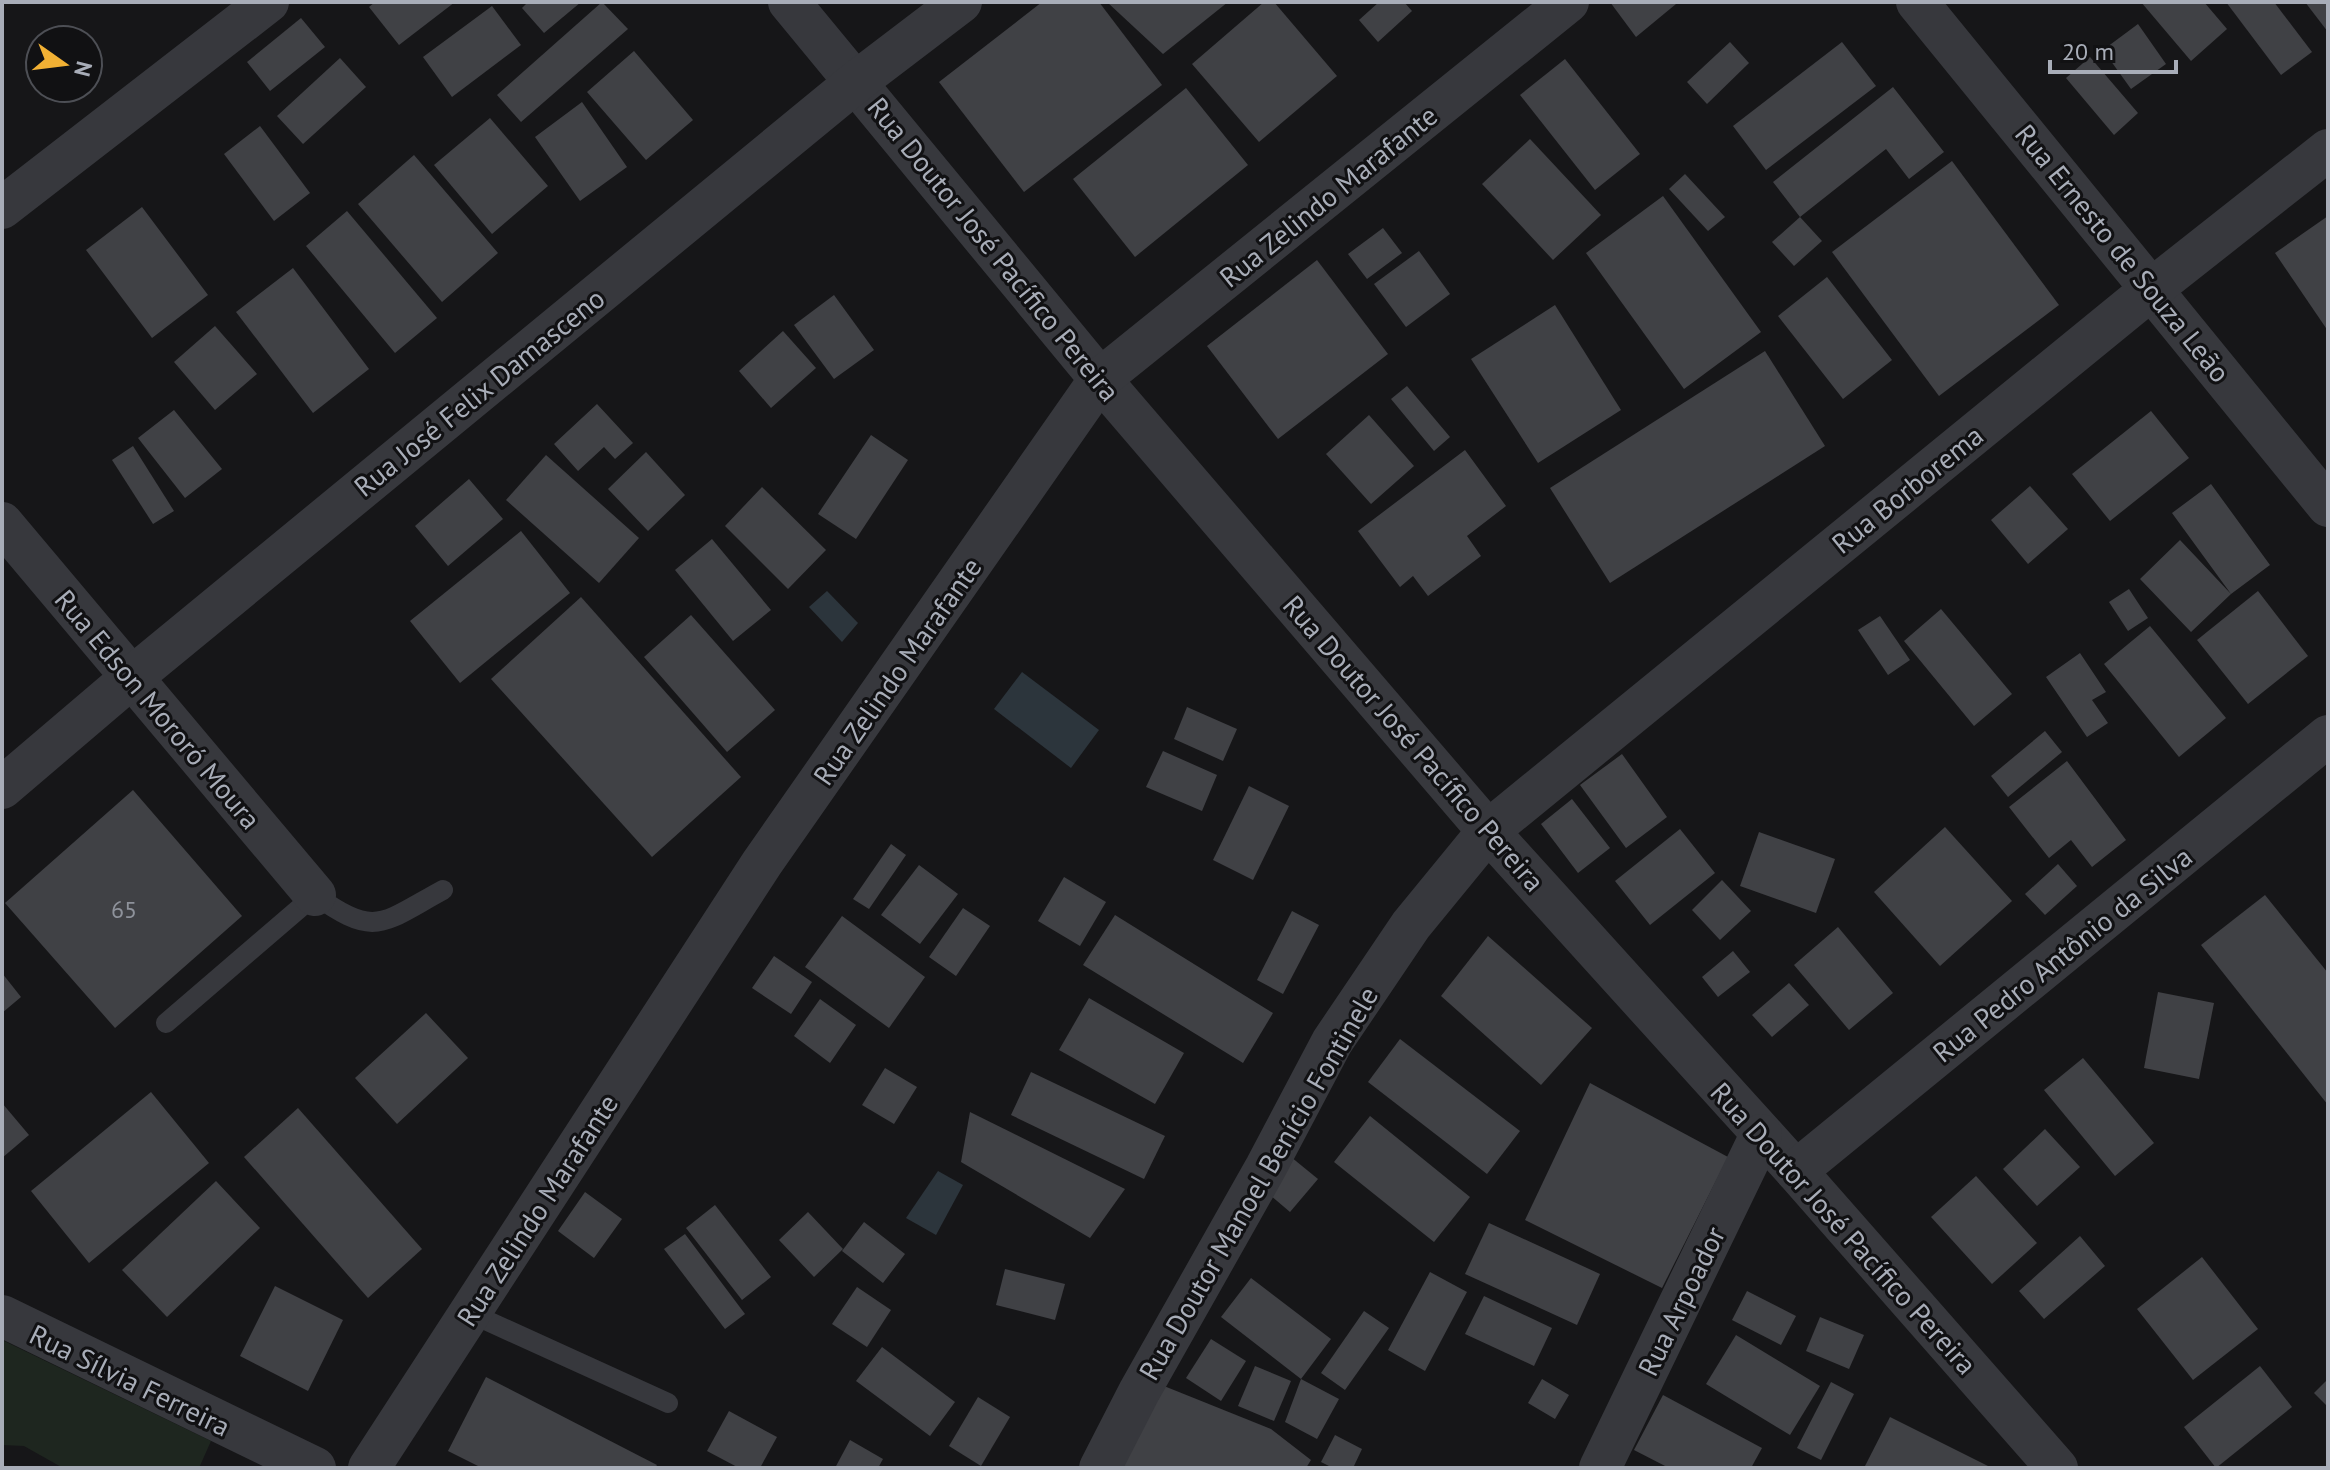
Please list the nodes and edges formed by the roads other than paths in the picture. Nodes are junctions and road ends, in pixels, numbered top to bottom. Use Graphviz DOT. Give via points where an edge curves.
graph roads {
  1 [pos="268,2"];
  2 [pos="789,2"];
  3 [pos="961,2"];
  4 [pos="1568,2"];
  5 [pos="1917,2"];
  6 [pos="856,82"];
  7 [pos="2328,150"];
  8 [pos="2,208"];
  9 [pos="2153,288"];
  10 [pos="1100,379"];
  11 [pos="2328,506"];
  12 [pos="2,523"];
  13 [pos="131,678"];
  14 [pos="2328,736"];
  15 [pos="2,788"];
  16 [pos="1488,831"];
  17 [pos="443,890"];
  18 [pos="315,895"];
  19 [pos="166,1023"];
  20 [pos="1761,1135"];
  21 [pos="1796,1171"];
  22 [pos="470,1313"];
  23 [pos="2,1316"];
  24 [pos="668,1403"];
  25 [pos="250,1456"];
  26 [pos="315,1468"];
  27 [pos="369,1468"];
  28 [pos="1100,1468"];
  29 [pos="1600,1468"];
  30 [pos="2057,1468"];
  1 -- 8 [label="street"];
  2 -- 6 [label="street, Rua Doutor José Pacífico Pereira"];
  3 -- 6 [label="street, Rua José Felix Damasceno"];
  4 -- 10 [label="street, Rua Zelindo Marafante"];
  5 -- 9 [label="street, Rua Ernesto de Souza Leão"];
  6 -- 10 [label="street, Rua Doutor José Pacífico Pereira"];
  6 -- 13 [label="street, Rua José Felix Damasceno"];
  7 -- 9 [label="street, Rua Borborema"];
  9 -- 11 [label="street, Rua Ernesto de Souza Leão"];
  9 -- 16 [label="street, Rua Borborema"];
  10 -- 16 [label="street, Rua Doutor José Pacífico Pereira"];
  10 -- 22 [label="street, Rua Zelindo Marafante" via="762,863"];
  12 -- 13 [label="street, Rua Edson Mororó Moura"];
  13 -- 15 [label="street, Rua José Felix Damasceno"];
  13 -- 18 [label="street, Rua Edson Mororó Moura"];
  14 -- 21 [label="street, Rua Pedro Antônio da Silva"];
  16 -- 20 [label="street, Rua Doutor José Pacífico Pereira"];
  16 -- 28 [label="street, Rua Doutor Manoel Benício Fontinele" via="1411,925 1332,1042"];
  17 -- 18 [label="lane" via="390,919 369,924 344,916"];
  18 -- 19 [label="lane"];
  20 -- 21 [label="street, Rua Doutor José Pacífico Pereira"];
  20 -- 29 [label="street, Rua Arpoador"];
  21 -- 30 [label="street, Rua Doutor José Pacífico Pereira"];
  22 -- 24 [label="lane"];
  22 -- 27 [label="street, Rua Zelindo Marafante"];
  23 -- 25 [label="street, Rua Sílvia Ferreira"];
  25 -- 26 [label="street, Rua Sílvia Ferreira"];
}
